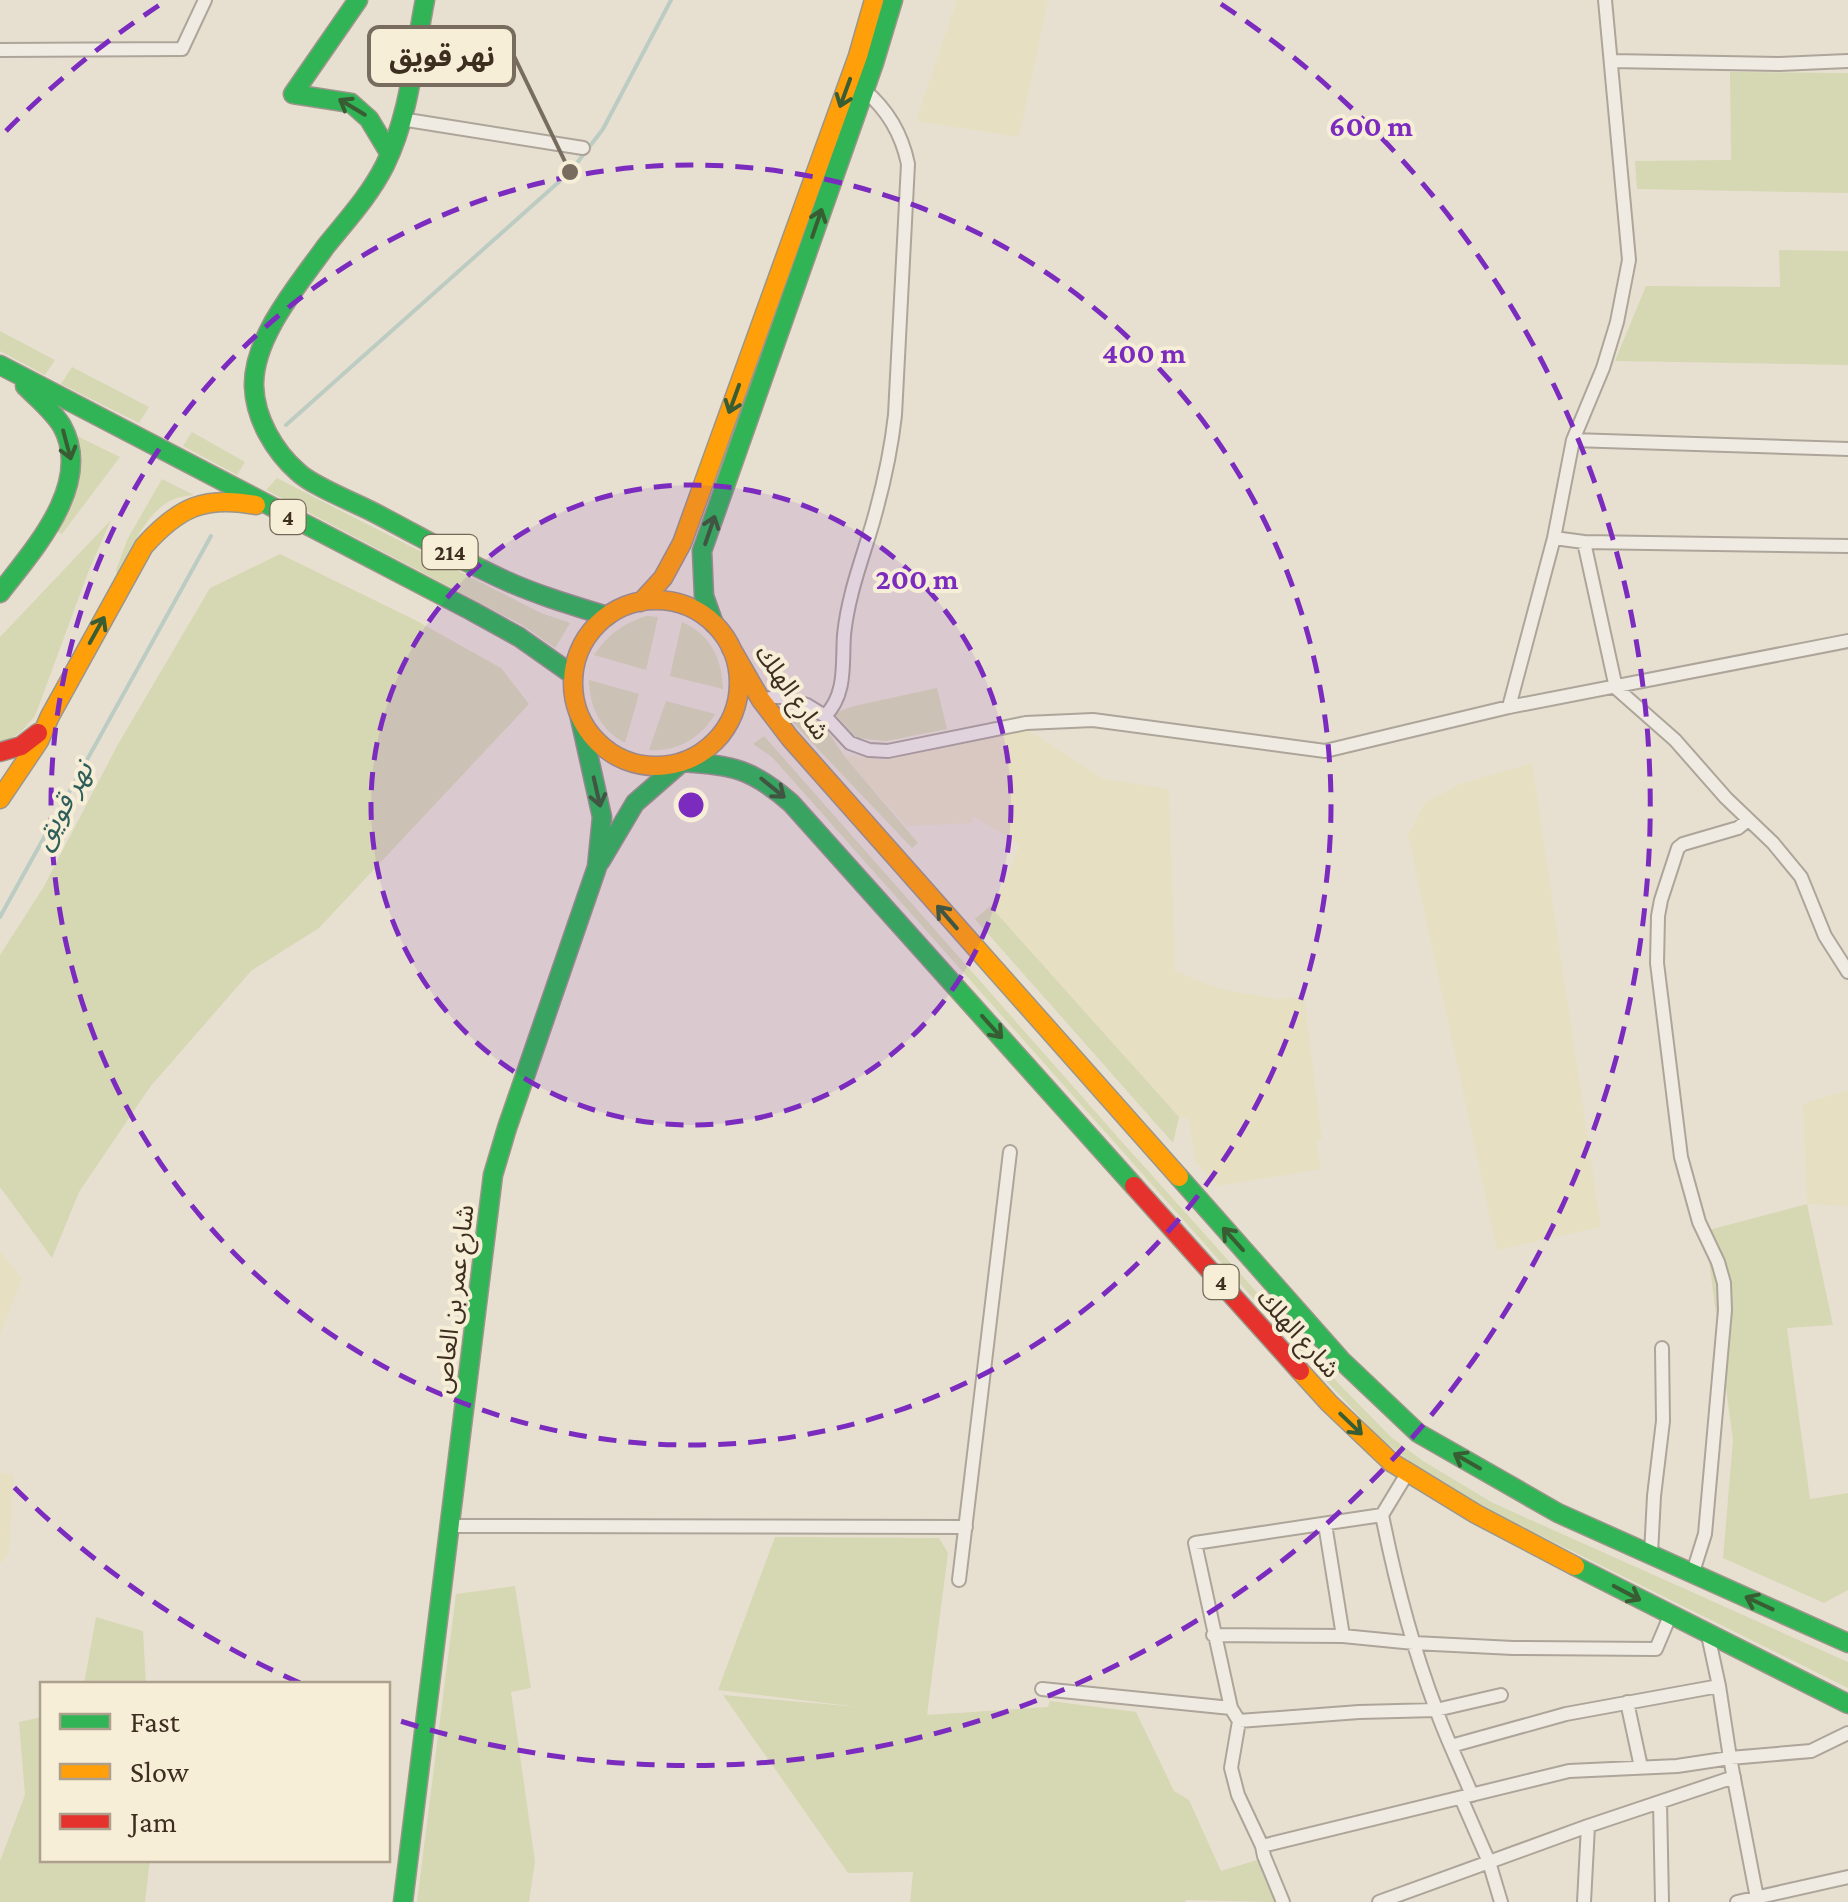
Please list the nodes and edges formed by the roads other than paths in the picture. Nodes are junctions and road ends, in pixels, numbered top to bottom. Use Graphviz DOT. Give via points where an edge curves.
graph roads {
  1 [pos="206,0"];
  2 [pos="358,0"];
  3 [pos="424,0"];
  4 [pos="874,0"];
  5 [pos="893,0"];
  6 [pos="1605,0"];
  7 [pos="0,50"];
  8 [pos="1611,61"];
  9 [pos="1848,61"];
  10 [pos="864,90"];
  11 [pos="401,118"];
  12 [pos="583,148"];
  13 [pos="390,154"];
  14 [pos="4,367"];
  15 [pos="1574,440"];
  16 [pos="1848,449"];
  17 [pos="277,512"];
  18 [pos="1554,538"];
  19 [pos="1584,542"];
  20 [pos="1848,546"];
  21 [pos="0,593"];
  22 [pos="641,602"];
  23 [pos="607,616"];
  24 [pos="714,624"];
  25 [pos="1848,641"];
  26 [pos="731,648"];
  27 [pos="573,675"];
  28 [pos="1616,688"];
  29 [pos="761,700"];
  30 [pos="1509,707"];
  31 [pos="50,716"];
  32 [pos="826,716"];
  33 [pos="580,718"];
  34 [pos="0,752"];
  35 [pos="682,762"];
  36 [pos="0,799"];
  37 [pos="1748,820"];
  38 [pos="597,867"];
  39 [pos="1848,972"];
  40 [pos="1010,1152"];
  41 [pos="1662,1348"];
  42 [pos="1408,1472"];
  43 [pos="1382,1515"];
  44 [pos="1325,1524"];
  45 [pos="450,1526"];
  46 [pos="966,1527"];
  47 [pos="1651,1554"];
  48 [pos="1693,1572"];
  49 [pos="959,1580"];
  50 [pos="1670,1616"];
  51 [pos="1213,1634"];
  52 [pos="1708,1635"];
  53 [pos="1343,1636"];
  54 [pos="1414,1643"];
  55 [pos="1848,1643"];
  56 [pos="1719,1686"];
  57 [pos="1042,1689"];
  58 [pos="1501,1695"];
  59 [pos="1627,1702"];
  60 [pos="1848,1704"];
  61 [pos="1436,1710"];
  62 [pos="1235,1715"];
  63 [pos="1848,1733"];
  64 [pos="1451,1746"];
  65 [pos="1730,1758"];
  66 [pos="1641,1767"];
  67 [pos="1734,1776"];
  68 [pos="1466,1796"];
  69 [pos="1660,1802"];
  70 [pos="1588,1826"];
  71 [pos="1262,1846"];
  72 [pos="1489,1862"];
  73 [pos="1848,1878"];
  74 [pos="1757,1898"];
  75 [pos="1777,1898"];
  76 [pos="403,1902"];
  77 [pos="1284,1902"];
  78 [pos="1379,1902"];
  79 [pos="1501,1902"];
  80 [pos="1584,1902"];
  81 [pos="1662,1902"];
  82 [pos="1736,1902"];
  1 -- 7 [label="street" via="182,49"];
  13 -- 2 [label="main road, one-way" via="351,103 293,94"];
  3 -- 11 [label="main road"];
  4 -- 22 [label="main road, one-way" via="682,543"];
  5 -- 10 [label="main road"];
  6 -- 8 [label="street"];
  8 -- 9 [label="street"];
  8 -- 15 [label="street" via="1629,260 1617,322"];
  24 -- 10 [label="main road, one-way" via="704,596 702,551"];
  10 -- 32 [label="street" via="897,132 908,164 895,415 850,596 840,690"];
  11 -- 12 [label="street"];
  11 -- 13 [label="main road"];
  13 -- 23 [label="main road, 214" via="275,317 254,368 262,422 299,474 500,578"];
  14 -- 17 [label="main road, 4"];
  14 -- 21 [label="main road, one-way" via="59,422 72,464 56,511"];
  15 -- 16 [label="street"];
  15 -- 18 [label="street"];
  17 -- 27 [label="main road, 4" via="520,637"];
  31 -- 17 [label="main road, one-way" via="160,528 193,508 231,501"];
  18 -- 19 [label="street"];
  18 -- 30 [label="street"];
  19 -- 20 [label="street"];
  19 -- 28 [label="street"];
  22 -- 23 [label="main road"];
  22 -- 24 [label="main road" via="680,604"];
  23 -- 27 [label="main road" via="587,637"];
  24 -- 26 [label="main road"];
  25 -- 28 [label="street"];
  26 -- 29 [label="main road, شارع الهلك / 4"];
  26 -- 35 [label="main road" via="737,703 726,728"];
  27 -- 33 [label="main road"];
  28 -- 30 [label="street"];
  28 -- 37 [label="street"];
  29 -- 32 [label="street" via="779,696"];
  47 -- 29 [label="main road, شارع الهلك / 4, one-way" via="1558,1512 1418,1433 1354,1372"];
  30 -- 32 [label="street" via="1325,751 1093,720 1026,723 869,750 850,743"];
  31 -- 34 [label="main road" via="38,734"];
  31 -- 36 [label="main road"];
  33 -- 35 [label="main road" via="593,738 634,764"];
  33 -- 38 [label="main road, شارع عمر بن العاص, one-way" via="602,817"];
  35 -- 38 [label="main road" via="634,803"];
  35 -- 42 [label="main road, شارع الهلك / 4, one-way" via="744,768 791,803 1329,1403"];
  37 -- 39 [label="street" via="1801,878"];
  37 -- 48 [label="street" via="1678,848 1658,916 1657,962 1681,1157 1724,1283 1705,1534"];
  38 -- 45 [label="main road, شارع عمر بن العاص" via="494,1175"];
  40 -- 46 [label="street"];
  41 -- 47 [label="street"];
  42 -- 43 [label="street"];
  42 -- 50 [label="main road, شارع الهلك / 4, one-way"];
  43 -- 44 [label="street"];
  43 -- 54 [label="street"];
  44 -- 51 [label="street" via="1194,1543"];
  44 -- 53 [label="street"];
  45 -- 46 [label="street"];
  45 -- 76 [label="main road, شارع عمر بن العاص"];
  46 -- 49 [label="street"];
  47 -- 48 [label="main road, شارع الهلك / 4"];
  55 -- 48 [label="main road, شارع الهلك / 4, one-way"];
  50 -- 52 [label="main road, شارع الهلك / 4"];
  50 -- 54 [label="street" via="1656,1649"];
  51 -- 53 [label="street"];
  51 -- 62 [label="street"];
  52 -- 56 [label="street"];
  52 -- 60 [label="main road, شارع الهلك / 4"];
  53 -- 54 [label="street"];
  54 -- 61 [label="street"];
  56 -- 59 [label="street"];
  56 -- 65 [label="street"];
  57 -- 62 [label="street"];
  58 -- 61 [label="street"];
  59 -- 64 [label="street"];
  59 -- 66 [label="street"];
  61 -- 62 [label="street"];
  61 -- 64 [label="street"];
  62 -- 71 [label="street" via="1231,1768"];
  63 -- 65 [label="street" via="1811,1751"];
  64 -- 68 [label="street"];
  65 -- 66 [label="street"];
  65 -- 67 [label="street"];
  66 -- 68 [label="street" via="1569,1771"];
  67 -- 69 [label="street"];
  67 -- 74 [label="street"];
  68 -- 71 [label="street"];
  68 -- 72 [label="street"];
  69 -- 70 [label="street"];
  69 -- 81 [label="street"];
  70 -- 72 [label="street"];
  70 -- 80 [label="street"];
  71 -- 77 [label="street"];
  72 -- 78 [label="street"];
  72 -- 79 [label="street"];
  73 -- 75 [label="street"];
  74 -- 75 [label="street"];
  74 -- 82 [label="street"];
}
